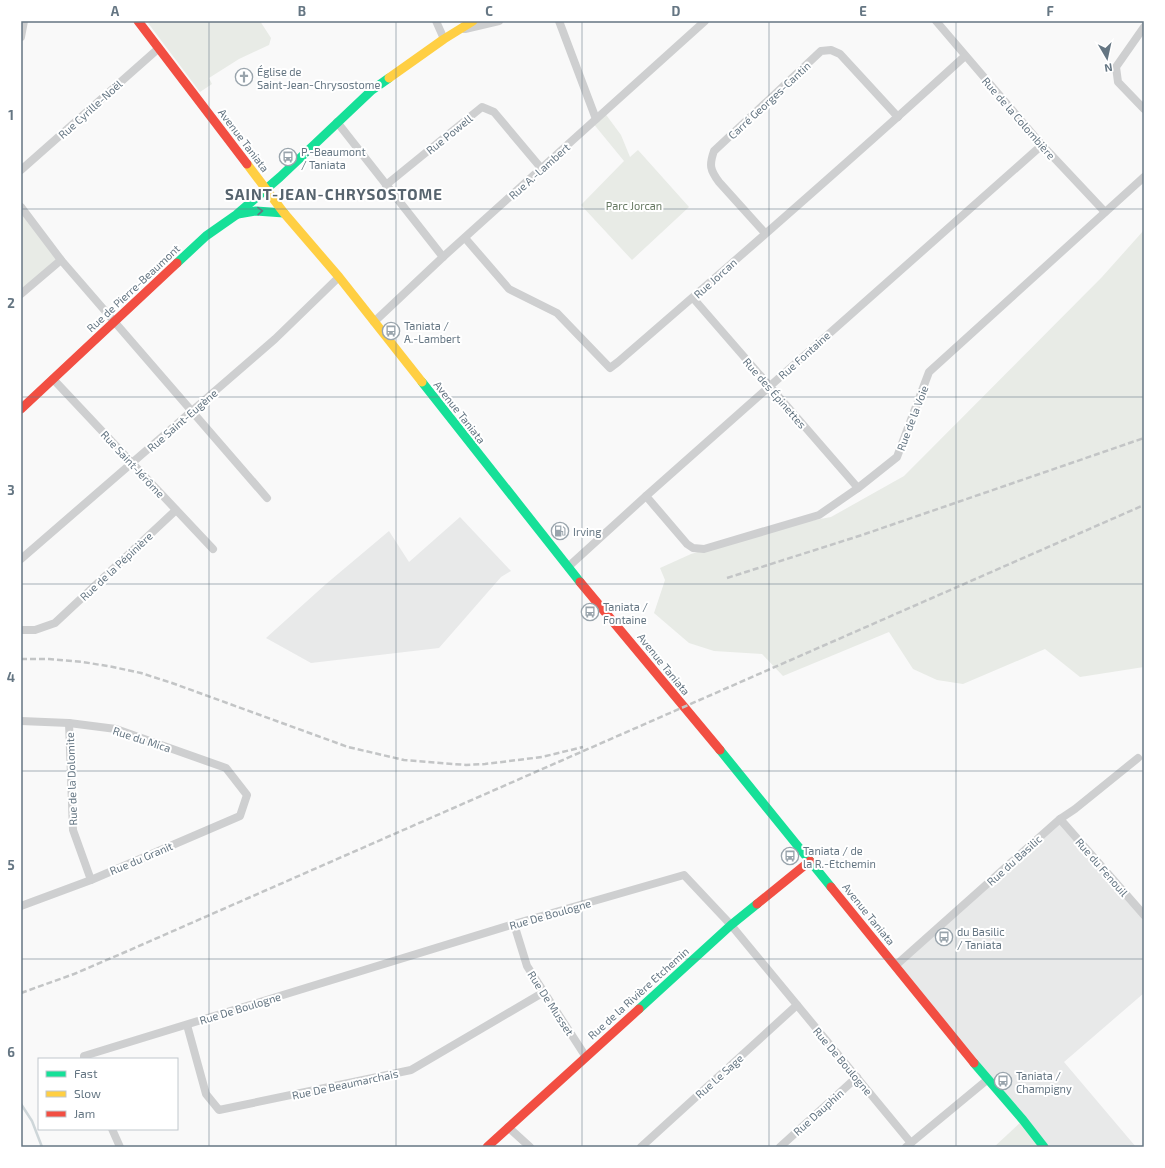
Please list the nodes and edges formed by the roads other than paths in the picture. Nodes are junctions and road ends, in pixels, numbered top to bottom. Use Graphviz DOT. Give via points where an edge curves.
graph roads {
  1 [pos="24,21"];
  2 [pos="138,21"];
  3 [pos="436,21"];
  4 [pos="472,21"];
  5 [pos="499,21"];
  6 [pos="559,21"];
  7 [pos="705,21"];
  8 [pos="936,21"];
  9 [pos="1144,27"];
  10 [pos="458,30"];
  11 [pos="21,37"];
  12 [pos="444,39"];
  13 [pos="159,48"];
  14 [pos="965,56"];
  15 [pos="1144,109"];
  16 [pos="898,117"];
  17 [pos="596,119"];
  18 [pos="337,122"];
  19 [pos="1042,145"];
  20 [pos="541,168"];
  21 [pos="21,170"];
  22 [pos="1144,177"];
  23 [pos="386,184"];
  24 [pos="265,189"];
  25 [pos="21,207"];
  26 [pos="1105,212"];
  27 [pos="284,213"];
  28 [pos="236,215"];
  29 [pos="766,233"];
  30 [pos="465,238"];
  31 [pos="443,257"];
  32 [pos="61,260"];
  33 [pos="339,276"];
  34 [pos="21,294"];
  35 [pos="693,298"];
  36 [pos="114,322"];
  37 [pos="374,322"];
  38 [pos="53,379"];
  39 [pos="770,386"];
  40 [pos="21,409"];
  41 [pos="192,411"];
  42 [pos="132,463"];
  43 [pos="858,488"];
  44 [pos="646,496"];
  45 [pos="267,498"];
  46 [pos="176,510"];
  47 [pos="213,549"];
  48 [pos="21,559"];
  49 [pos="568,567"];
  50 [pos="21,630"];
  51 [pos="21,721"];
  52 [pos="69,723"];
  53 [pos="1138,758"];
  54 [pos="247,795"];
  55 [pos="1060,819"];
  56 [pos="810,861"];
  57 [pos="91,880"];
  58 [pos="21,906"];
  59 [pos="1144,915"];
  60 [pos="514,924"];
  61 [pos="731,925"];
  62 [pos="895,966"];
  63 [pos="544,992"];
  64 [pos="797,1005"];
  65 [pos="187,1025"];
  66 [pos="586,1057"];
  67 [pos="84,1058"];
  68 [pos="857,1077"];
  69 [pos="987,1080"];
  70 [pos="508,1128"];
  71 [pos="112,1130"];
  72 [pos="908,1145"];
  73 [pos="120,1147"];
  74 [pos="487,1147"];
  75 [pos="530,1147"];
  76 [pos="641,1147"];
  77 [pos="780,1147"];
  78 [pos="1044,1147"];
  1 -- 11 [label="street"];
  2 -- 13 [label="main road, Avenue Taniata"];
  3 -- 12 [label="street"];
  4 -- 10 [label="main road, Rue de Pierre-Beaumont"];
  5 -- 10 [label="street"];
  6 -- 17 [label="street"];
  7 -- 17 [label="street, Rue A.-Lambert"];
  8 -- 14 [label="street, Rue de la Colombière"];
  9 -- 15 [label="street" via="1116,67 1118,82"];
  10 -- 12 [label="main road, Rue de Pierre-Beaumont"];
  12 -- 18 [label="main road, Rue de Pierre-Beaumont" via="372,90"];
  13 -- 21 [label="street, Rue Cyrille-Noël"];
  13 -- 24 [label="main road, Avenue Taniata"];
  14 -- 16 [label="street, Rue Jorcan"];
  14 -- 19 [label="street, Rue de la Colombière"];
  16 -- 29 [label="street, Rue Jorcan"];
  16 -- 29 [label="street, Carré Georges-Cantin" via="840,54 831,50 821,51 714,151 710,162 713,174 719,182"];
  17 -- 20 [label="street, Rue A.-Lambert"];
  18 -- 23 [label="street"];
  18 -- 24 [label="main road, Rue de Pierre-Beaumont"];
  19 -- 26 [label="street, Rue de la Colombière"];
  19 -- 39 [label="street, Rue Fontaine"];
  20 -- 23 [label="street, Rue Powell" via="494,112 482,107"];
  20 -- 30 [label="street, Rue A.-Lambert"];
  22 -- 26 [label="street, Rue de la Voie"];
  23 -- 31 [label="street"];
  24 -- 27 [label="main road, Avenue Taniata"];
  24 -- 28 [label="main road, Rue de Pierre-Beaumont"];
  25 -- 32 [label="street"];
  26 -- 43 [label="street, Rue de la Voie" via="929,372 897,457"];
  28 -- 27 [label="main road, one-way" via="248,211"];
  27 -- 33 [label="main road, Avenue Taniata"];
  28 -- 36 [label="main road, Rue de Pierre-Beaumont" via="206,236"];
  29 -- 35 [label="street, Rue Jorcan"];
  30 -- 31 [label="street, Rue A.-Lambert"];
  30 -- 35 [label="street, Rue Jorcan" via="509,289 557,313 610,368"];
  31 -- 37 [label="street, Rue A.-Lambert"];
  32 -- 34 [label="street"];
  32 -- 36 [label="street"];
  33 -- 37 [label="main road, Avenue Taniata"];
  33 -- 41 [label="street, Rue Saint-Eugène" via="275,339"];
  35 -- 39 [label="street, Rue des Épinettes"];
  36 -- 38 [label="main road, Rue de Pierre-Beaumont"];
  36 -- 41 [label="street"];
  37 -- 49 [label="main road, Avenue Taniata"];
  38 -- 40 [label="main road, Rue de Pierre-Beaumont"];
  38 -- 42 [label="street, Rue Saint-Jérôme"];
  39 -- 43 [label="street, Rue des Épinettes"];
  39 -- 44 [label="street, Rue Fontaine"];
  41 -- 42 [label="street, Rue Saint-Eugène"];
  41 -- 45 [label="street"];
  42 -- 46 [label="street, Rue Saint-Jérôme"];
  42 -- 48 [label="street, Rue Saint-Eugène"];
  43 -- 44 [label="street, Rue de la Voie" via="819,515 704,549 693,548 687,544"];
  44 -- 49 [label="street, Rue Fontaine"];
  46 -- 47 [label="street, Rue Saint-Jérôme"];
  46 -- 50 [label="street, Rue de la Pépinière" via="55,623 35,630"];
  49 -- 56 [label="main road, Avenue Taniata"];
  51 -- 52 [label="street, Rue du Mica"];
  52 -- 54 [label="street, Rue du Mica" via="116,729 226,768"];
  52 -- 57 [label="street, Rue de la Dolomite" via="73,830"];
  53 -- 55 [label="street, Rue du Basilic"];
  54 -- 57 [label="street, Rue du Granit" via="240,816"];
  55 -- 59 [label="street, Rue du Fenouil"];
  55 -- 62 [label="street, Rue du Basilic"];
  56 -- 61 [label="main road, Rue de la Rivière Etchemin"];
  56 -- 62 [label="main road, Avenue Taniata"];
  57 -- 58 [label="street, Rue du Granit"];
  60 -- 61 [label="street, Rue De Boulogne" via="684,875"];
  60 -- 63 [label="street, Rue De Musset" via="527,966"];
  60 -- 65 [label="street, Rue De Boulogne"];
  61 -- 64 [label="street, Rue De Boulogne"];
  61 -- 66 [label="main road, Rue de la Rivière Etchemin"];
  62 -- 69 [label="main road, Avenue Taniata"];
  63 -- 65 [label="street, Rue De Beaumarchais" via="411,1070 219,1110 206,1094"];
  63 -- 66 [label="street, Rue De Musset"];
  64 -- 68 [label="street, Rue De Boulogne"];
  64 -- 76 [label="street, Rue Le Sage"];
  65 -- 67 [label="street, Rue De Boulogne"];
  66 -- 70 [label="main road, Rue de la Rivière Etchemin"];
  68 -- 72 [label="street, Rue De Boulogne"];
  68 -- 77 [label="street, Rue Dauphin"];
  69 -- 72 [label="street"];
  69 -- 78 [label="main road, Avenue Taniata"];
  70 -- 74 [label="main road, Rue de la Rivière Etchemin"];
  70 -- 75 [label="street"];
  71 -- 73 [label="street"];
}
